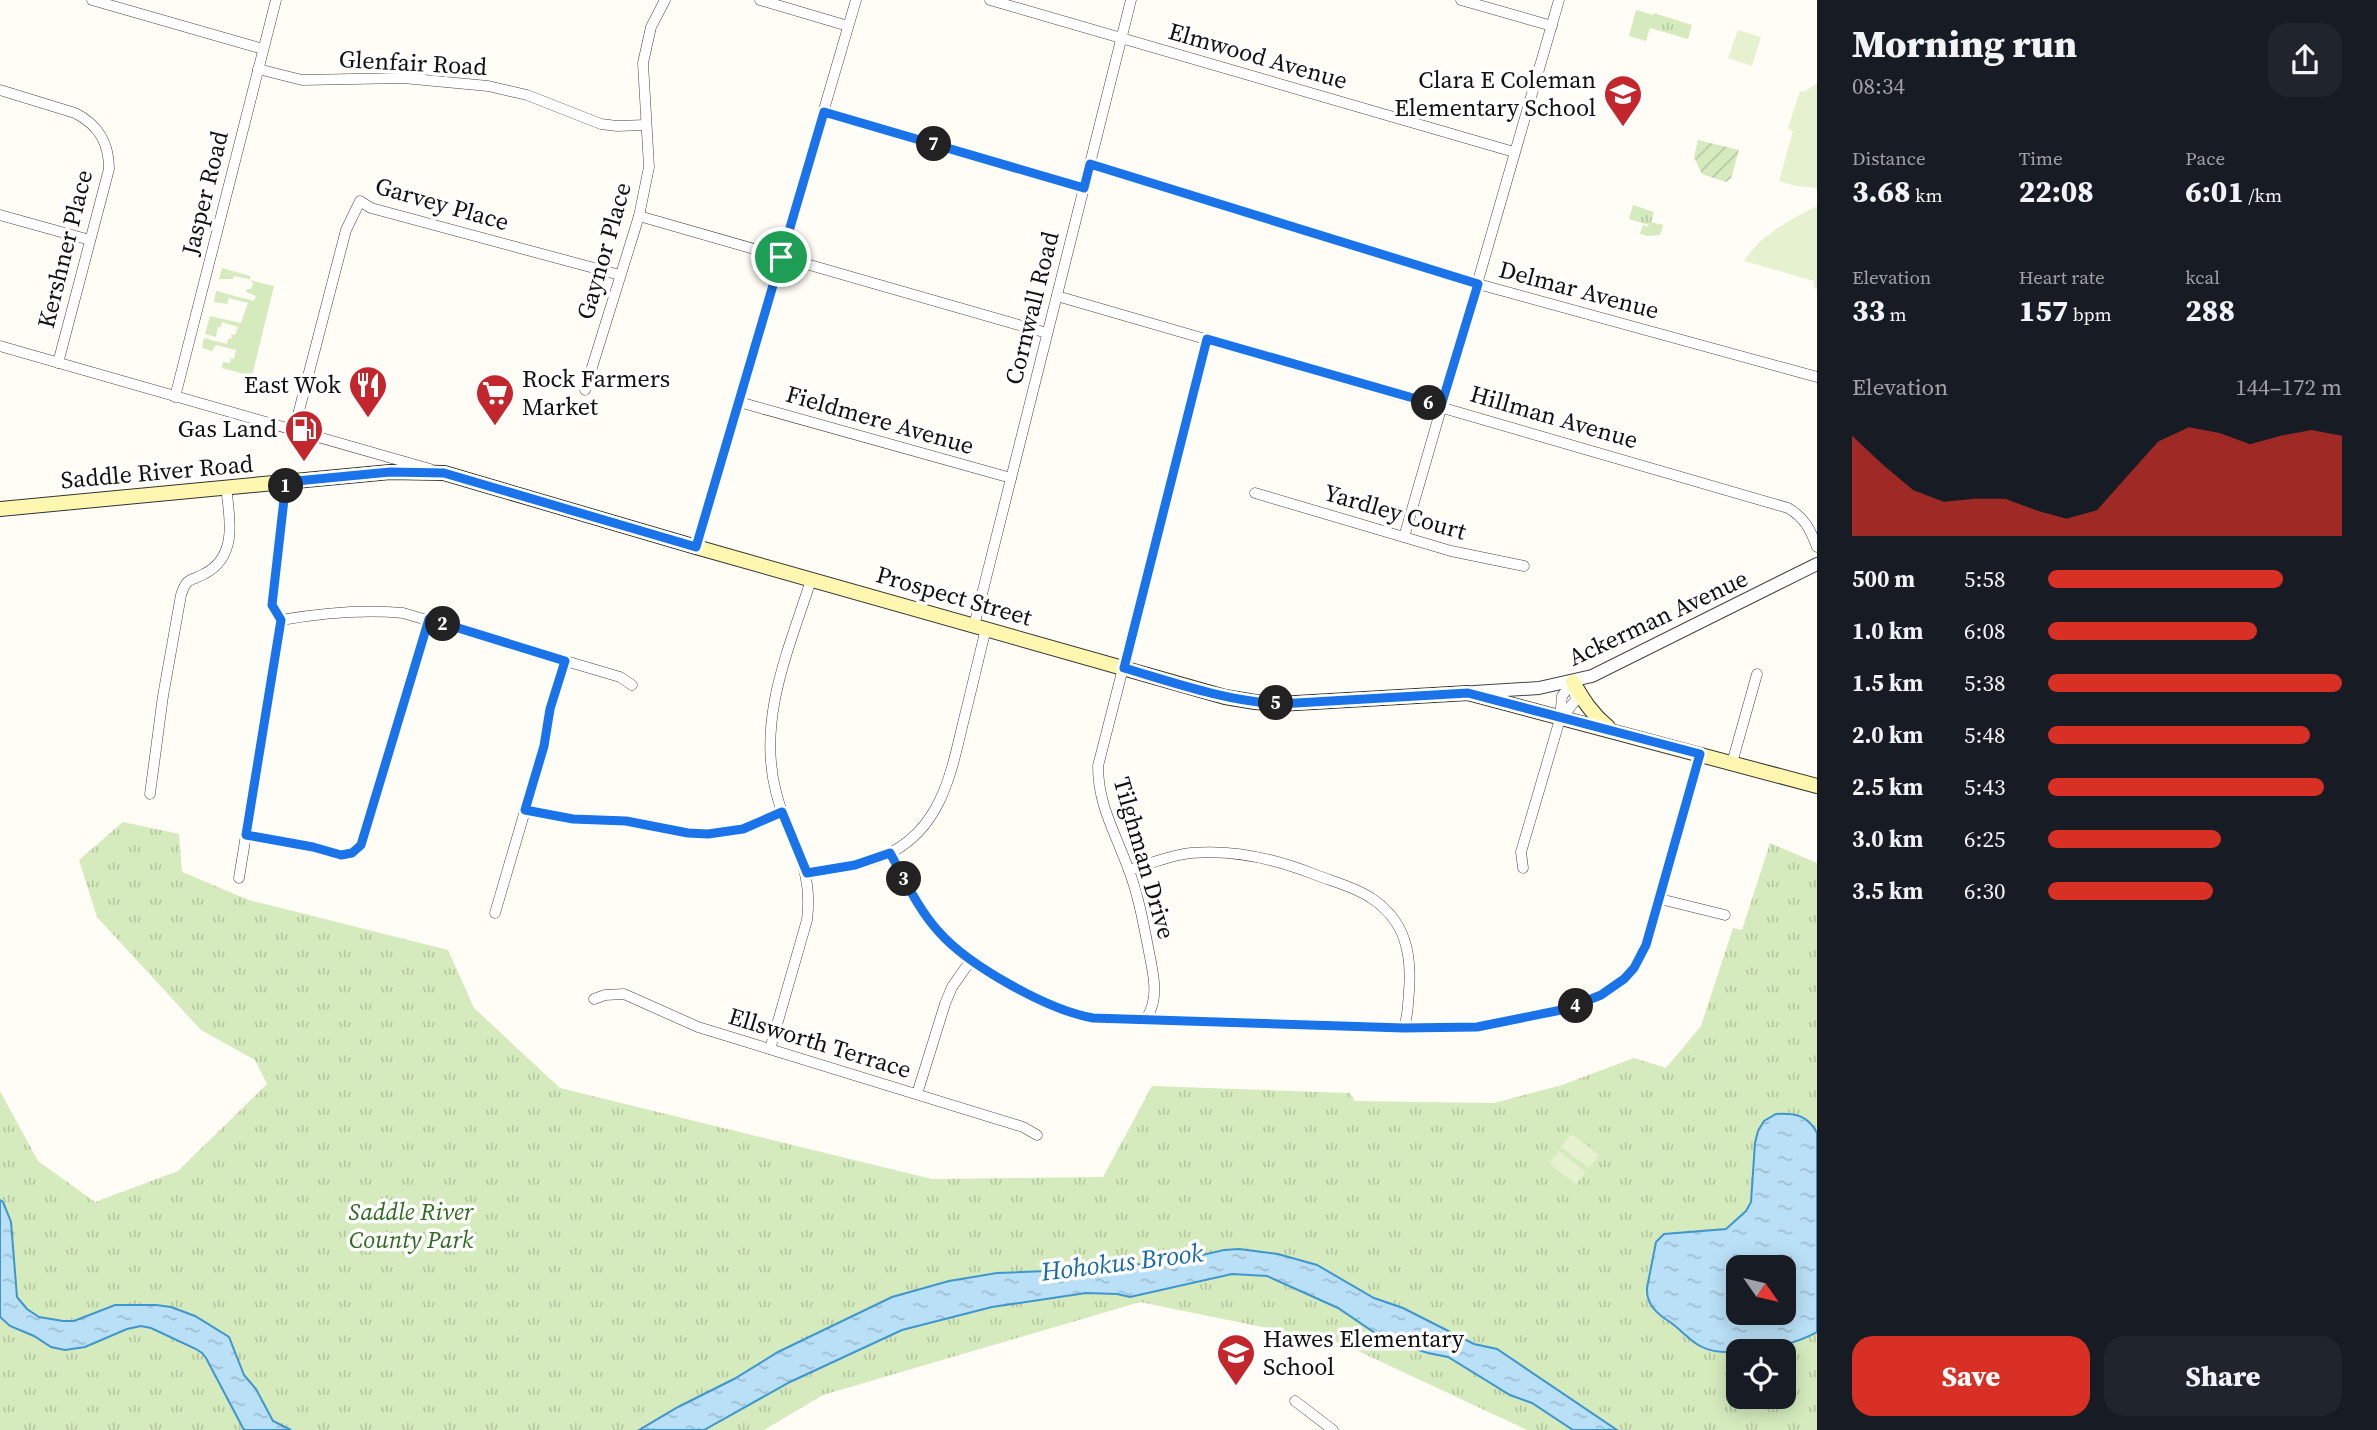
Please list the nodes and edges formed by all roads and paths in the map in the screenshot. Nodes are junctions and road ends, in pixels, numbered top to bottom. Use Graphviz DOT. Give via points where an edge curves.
graph roads {
  1 [pos="92,0"];
  2 [pos="276,0"];
  3 [pos="665,0"];
  4 [pos="760,0"];
  5 [pos="856,0"];
  6 [pos="990,0"];
  7 [pos="1131,0"];
  8 [pos="1461,0"];
  9 [pos="1559,0"];
  10 [pos="848,26"];
  11 [pos="1552,26"];
  12 [pos="1122,38"];
  13 [pos="263,49"];
  14 [pos="258,69"];
  15 [pos="0,90"];
  16 [pos="824,112"];
  17 [pos="645,125"];
  18 [pos="1514,152"];
  19 [pos="1090,164"];
  20 [pos="1084,188"];
  21 [pos="0,215"];
  22 [pos="639,216"];
  23 [pos="90,240"];
  24 [pos="781,257"];
  25 [pos="620,275"];
  26 [pos="1478,284"];
  27 [pos="1057,296"];
  28 [pos="1047,333"];
  29 [pos="1207,339"];
  30 [pos="0,346"];
  31 [pos="58,363"];
  32 [pos="1817,377"];
  33 [pos="585,390"];
  34 [pos="176,397"];
  35 [pos="739,402"];
  36 [pos="1441,406"];
  37 [pos="294,430"];
  38 [pos="444,473"];
  39 [pos="1011,478"];
  40 [pos="286,482"];
  41 [pos="226,488"];
  42 [pos="1255,494"];
  43 [pos="0,509"];
  44 [pos="1404,537"];
  45 [pos="696,547"];
  46 [pos="1817,547"];
  47 [pos="1817,564"];
  48 [pos="1524,566"];
  49 [pos="811,580"];
  50 [pos="429,619"];
  51 [pos="281,620"];
  52 [pos="980,627"];
  53 [pos="565,661"];
  54 [pos="1124,668"];
  55 [pos="1757,674"];
  56 [pos="1573,682"];
  57 [pos="632,685"];
  58 [pos="1468,693"];
  59 [pos="1560,719"];
  60 [pos="1612,730"];
  61 [pos="1700,754"];
  62 [pos="1732,763"];
  63 [pos="1817,786"];
  64 [pos="150,794"];
  65 [pos="525,810"];
  66 [pos="782,812"];
  67 [pos="246,835"];
  68 [pos="890,853"];
  69 [pos="1523,868"];
  70 [pos="1129,870"];
  71 [pos="807,873"];
  72 [pos="239,878"];
  73 [pos="1660,899"];
  74 [pos="495,913"];
  75 [pos="1725,915"];
  76 [pos="971,960"];
  77 [pos="594,999"];
  78 [pos="1146,1019"];
  79 [pos="1404,1028"];
  80 [pos="770,1049"];
  81 [pos="917,1094"];
  82 [pos="1037,1135"];
  83 [pos="1295,1401"];
  84 [pos="1333,1430"];
  1 -- 13 [label="street"];
  2 -- 13 [label="street, Jasper Road"];
  3 -- 17 [label="street, Gaynor Place" via="651,27 643,63"];
  4 -- 10 [label="street"];
  5 -- 10 [label="street"];
  6 -- 12 [label="street, Elmwood Avenue"];
  7 -- 12 [label="street, Cornwall Road"];
  8 -- 11 [label="street"];
  9 -- 11 [label="street"];
  10 -- 16 [label="street"];
  11 -- 18 [label="street"];
  12 -- 18 [label="street, Elmwood Avenue"];
  12 -- 19 [label="street, Cornwall Road"];
  13 -- 14 [label="street, Jasper Road"];
  14 -- 17 [label="street, Glenfair Road" via="302,80 403,78 488,86 543,100 601,124"];
  14 -- 34 [label="street, Jasper Road"];
  15 -- 23 [label="street, Kershner Place" via="75,113 103,136 109,169"];
  16 -- 20 [label="street"];
  16 -- 24 [label="street"];
  17 -- 22 [label="street, Gaynor Place" via="649,167"];
  18 -- 26 [label="street"];
  19 -- 20 [label="street, Cornwall Road"];
  19 -- 26 [label="street, Delmar Avenue"];
  20 -- 27 [label="street, Cornwall Road"];
  21 -- 23 [label="street"];
  22 -- 24 [label="street"];
  22 -- 25 [label="street, Gaynor Place"];
  23 -- 31 [label="street, Kershner Place"];
  24 -- 28 [label="street"];
  24 -- 35 [label="street"];
  25 -- 33 [label="street, Gaynor Place"];
  25 -- 37 [label="street, Garvey Place" via="371,208 360,201 346,230"];
  26 -- 32 [label="street, Delmar Avenue"];
  26 -- 36 [label="street"];
  27 -- 28 [label="street, Cornwall Road"];
  27 -- 29 [label="street, Hillman Avenue"];
  28 -- 39 [label="street, Cornwall Road"];
  29 -- 36 [label="street, Hillman Avenue"];
  29 -- 54 [label="street, Tilghman Drive"];
  30 -- 31 [label="street, Prospect Street"];
  31 -- 34 [label="street, Prospect Street"];
  34 -- 37 [label="street, Prospect Street"];
  35 -- 39 [label="street, Fieldmere Avenue"];
  35 -- 45 [label="street"];
  36 -- 44 [label="street"];
  36 -- 46 [label="street, Hillman Avenue" via="1788,508 1810,527"];
  37 -- 38 [label="street, Prospect Street"];
  38 -- 40 [label="main road, Saddle River Road" via="390,472"];
  38 -- 45 [label="main road, Prospect Street"];
  39 -- 52 [label="street, Cornwall Road"];
  40 -- 41 [label="main road, Saddle River Road"];
  40 -- 51 [label="street" via="272,605"];
  41 -- 43 [label="main road, Saddle River Road"];
  41 -- 64 [label="street" via="231,529 224,555 206,573 189,579 181,595"];
  42 -- 44 [label="street, Yardley Court"];
  44 -- 48 [label="street, Yardley Court"];
  45 -- 49 [label="main road, Prospect Street"];
  47 -- 56 [label="street, Ackerman Avenue" via="1617,665"];
  49 -- 52 [label="main road, Prospect Street"];
  49 -- 66 [label="street" via="776,690 769,732"];
  50 -- 51 [label="street" via="382,611"];
  50 -- 53 [label="street"];
  50 -- 67 [label="street" via="358,850 341,855"];
  51 -- 67 [label="street"];
  52 -- 54 [label="main road, Prospect Street"];
  52 -- 68 [label="street, Cornwall Road" via="948,784 922,829"];
  53 -- 57 [label="street"];
  53 -- 65 [label="street"];
  54 -- 58 [label="main road, Prospect Street" via="1224,697 1279,704"];
  54 -- 70 [label="street, Tilghman Drive" via="1101,750 1098,782"];
  55 -- 62 [label="street"];
  56 -- 58 [label="street, Ackerman Avenue"];
  56 -- 59 [label="street" via="1576,700"];
  56 -- 60 [label="main road" via="1596,717"];
  58 -- 59 [label="main road, Prospect Street"];
  59 -- 60 [label="main road, Prospect Street"];
  59 -- 69 [label="street" via="1521,852"];
  60 -- 61 [label="main road, Prospect Street"];
  61 -- 62 [label="main road, Prospect Street"];
  61 -- 73 [label="street"];
  62 -- 63 [label="main road, Prospect Street"];
  65 -- 66 [label="street" via="708,834 743,829"];
  65 -- 74 [label="street"];
  66 -- 71 [label="street"];
  67 -- 72 [label="street"];
  68 -- 71 [label="street, Cornwall Road"];
  68 -- 76 [label="street" via="926,917"];
  70 -- 78 [label="street, Tilghman Drive" via="1155,976 1153,1009"];
  70 -- 79 [label="street" via="1193,853 1247,855 1285,863 1362,892 1392,918 1408,945 1411,970"];
  71 -- 80 [label="street" via="807,920"];
  73 -- 75 [label="street"];
  73 -- 79 [label="street" via="1641,957 1624,979 1601,995 1566,1009 1502,1024"];
  76 -- 78 [label="street" via="1078,1015"];
  76 -- 81 [label="street" via="944,1004"];
  77 -- 80 [label="street, Ellsworth Terrace" via="624,994 698,1027"];
  78 -- 79 [label="street"];
  80 -- 81 [label="street, Ellsworth Terrace"];
  81 -- 82 [label="street, Ellsworth Terrace"];
  83 -- 84 [label="street"];
}
